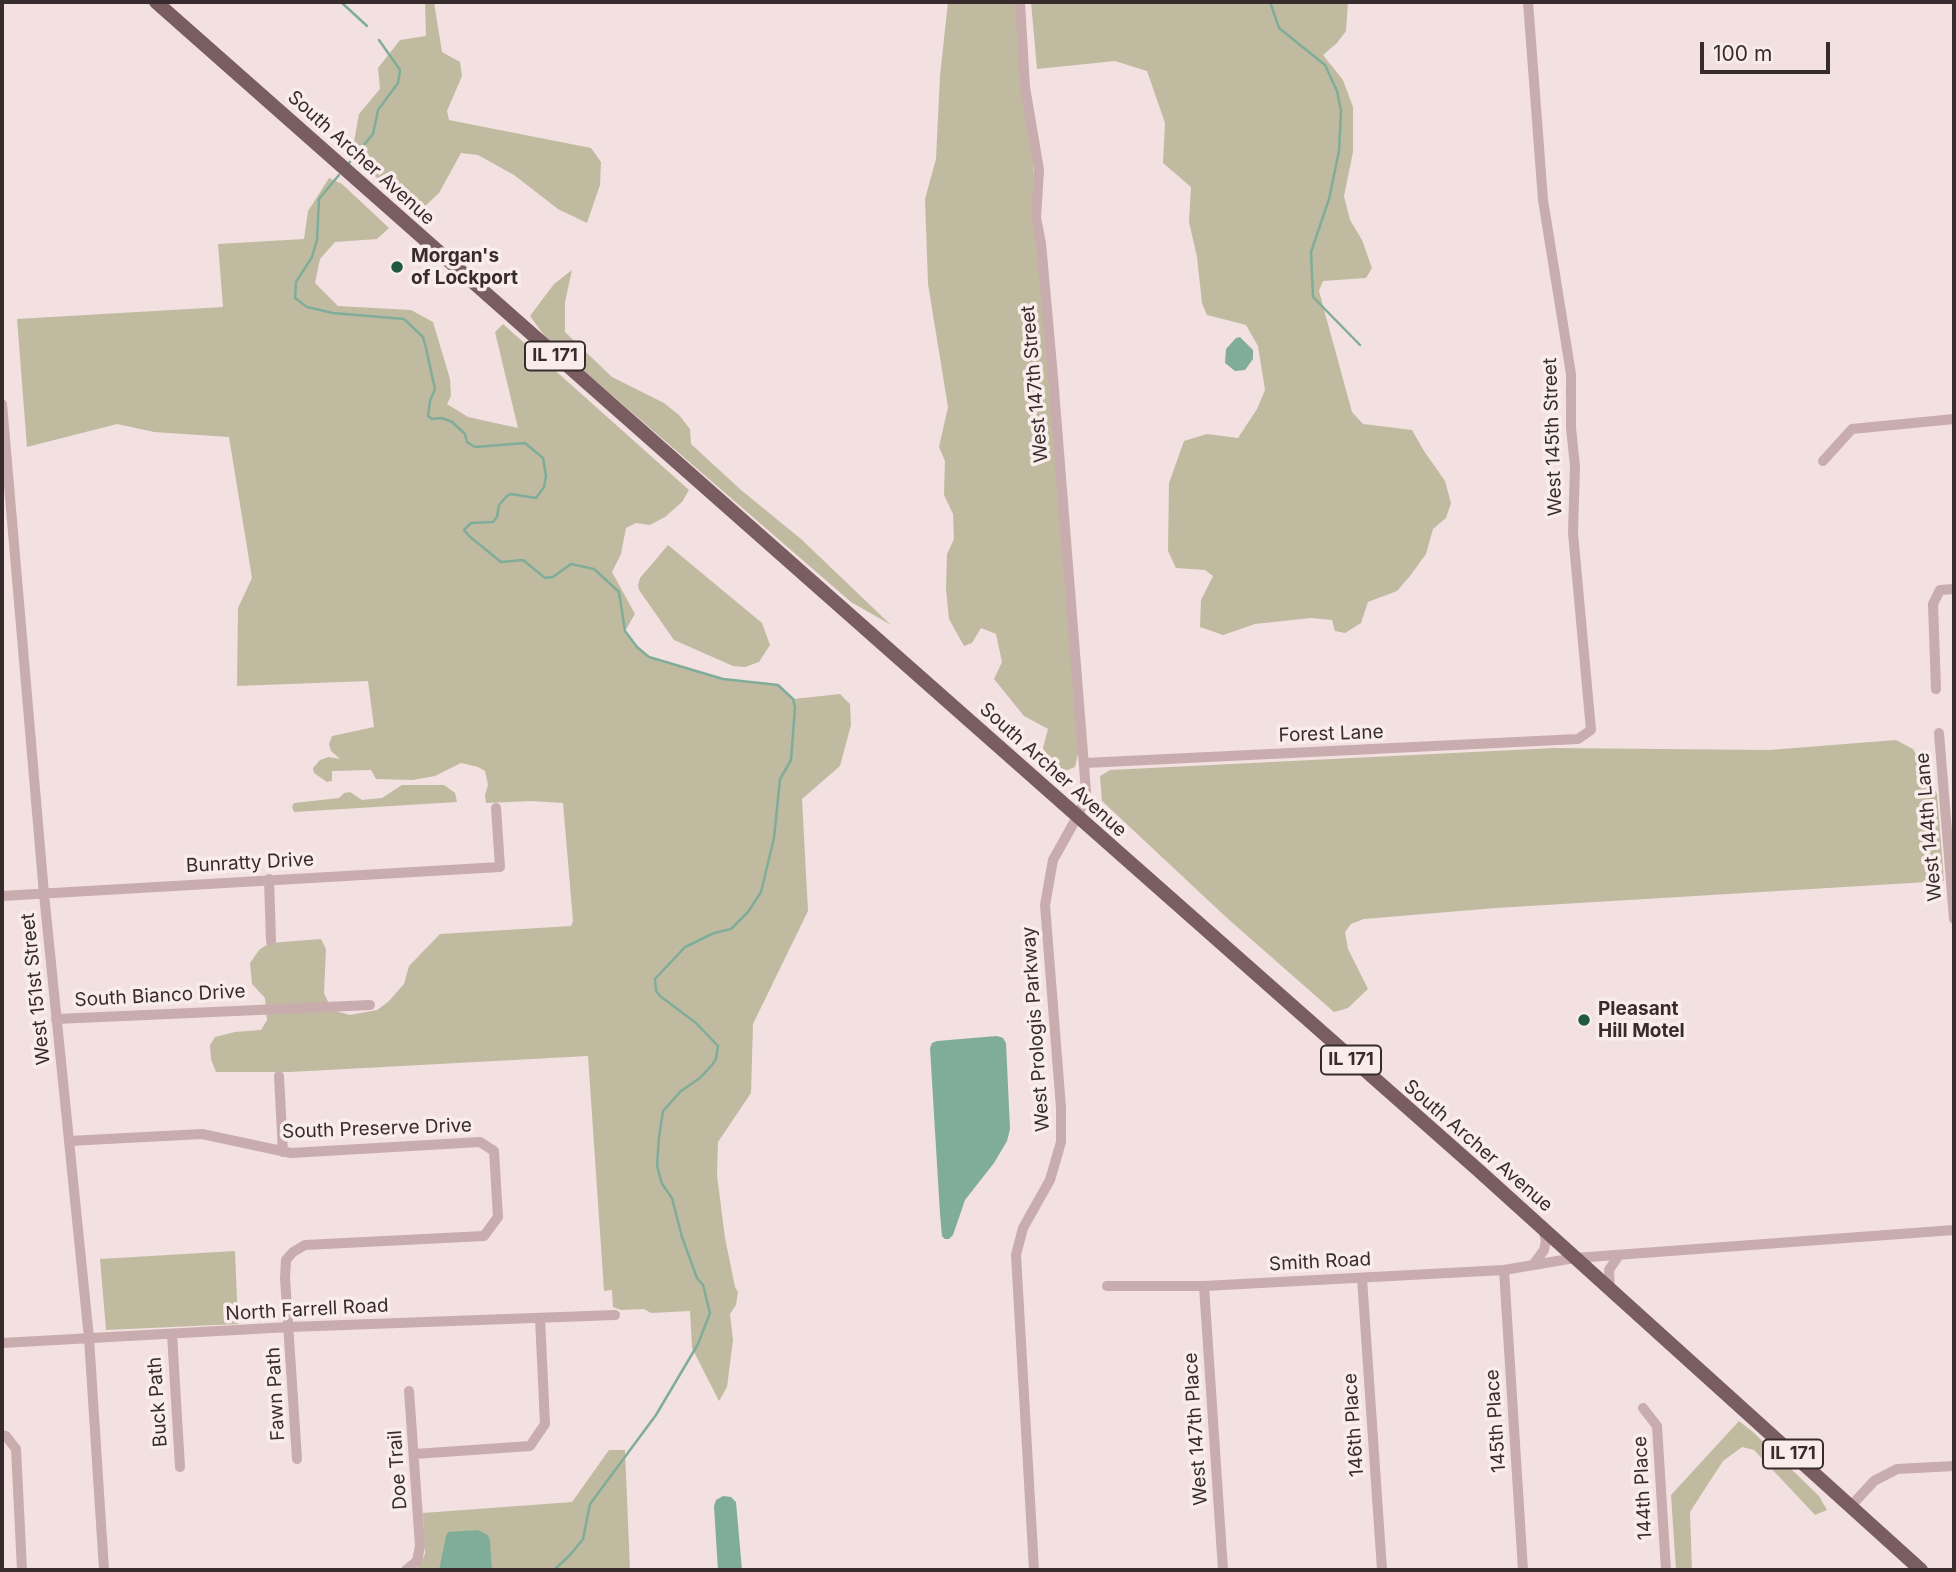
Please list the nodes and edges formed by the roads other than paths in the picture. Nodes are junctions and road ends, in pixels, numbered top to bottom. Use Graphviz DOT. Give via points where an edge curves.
graph roads {
  1 [pos="156,2"];
  2 [pos="1020,2"];
  3 [pos="1528,2"];
  4 [pos="2,404"];
  5 [pos="1954,419"];
  6 [pos="4,447"];
  7 [pos="1823,461"];
  8 [pos="1954,589"];
  9 [pos="1936,689"];
  10 [pos="1939,733"];
  11 [pos="1578,739"];
  12 [pos="1085,764"];
  13 [pos="496,808"];
  14 [pos="1077,817"];
  15 [pos="269,879"];
  16 [pos="44,894"];
  17 [pos="2,896"];
  18 [pos="1954,919"];
  19 [pos="271,941"];
  20 [pos="370,1005"];
  21 [pos="57,1018"];
  22 [pos="279,1076"];
  23 [pos="69,1140"];
  24 [pos="282,1152"];
  25 [pos="1543,1229"];
  26 [pos="1954,1230"];
  27 [pos="1619,1255"];
  28 [pos="1575,1258"];
  29 [pos="1534,1265"];
  30 [pos="1504,1270"];
  31 [pos="1362,1278"];
  32 [pos="1107,1286"];
  33 [pos="1205,1286"];
  34 [pos="1610,1289"];
  35 [pos="615,1315"];
  36 [pos="540,1318"];
  37 [pos="290,1327"];
  38 [pos="172,1334"];
  39 [pos="89,1338"];
  40 [pos="2,1343"];
  41 [pos="409,1391"];
  42 [pos="1643,1408"];
  43 [pos="2,1435"];
  44 [pos="415,1454"];
  45 [pos="297,1459"];
  46 [pos="1954,1466"];
  47 [pos="180,1467"];
  48 [pos="1851,1506"];
  49 [pos="22,1570"];
  50 [pos="104,1570"];
  51 [pos="406,1570"];
  52 [pos="1034,1570"];
  53 [pos="1223,1570"];
  54 [pos="1382,1570"];
  55 [pos="1523,1570"];
  56 [pos="1665,1570"];
  57 [pos="1921,1570"];
  1 -- 14 [label="main road, South Archer Avenue / IL 171"];
  2 -- 12 [label="street, West 147th Street" via="1026,87 1039,170 1037,218"];
  3 -- 11 [label="street, West 145th Street" via="1543,200 1571,374 1573,533 1591,730"];
  4 -- 6 [label="street, West 151st Street"];
  5 -- 7 [label="street" via="1852,429"];
  6 -- 16 [label="street, West 151st Street"];
  8 -- 9 [label="street" via="1940,590 1933,604"];
  10 -- 18 [label="street, West 144th Lane"];
  11 -- 12 [label="street, Forest Lane"];
  12 -- 14 [label="street, West 147th Street" via="1086,797"];
  13 -- 15 [label="street, Bunratty Drive" via="499,867"];
  14 -- 25 [label="main road, South Archer Avenue / IL 171"];
  14 -- 52 [label="street, West Prologis Parkway" via="1053,860 1045,905 1061,1142 1050,1180 1023,1228 1016,1255"];
  15 -- 16 [label="street, Bunratty Drive"];
  15 -- 19 [label="street"];
  16 -- 17 [label="street, Bunratty Drive"];
  16 -- 21 [label="street, West 151st Street"];
  20 -- 21 [label="street, South Bianco Drive"];
  21 -- 23 [label="street, West 151st Street"];
  22 -- 24 [label="street"];
  23 -- 24 [label="street, South Preserve Drive" via="202,1134"];
  23 -- 39 [label="street, West 151st Street"];
  24 -- 37 [label="street, South Preserve Drive" via="480,1142 494,1151 498,1217 484,1236 306,1245 286,1260"];
  25 -- 28 [label="main road, South Archer Avenue / IL 171"];
  25 -- 29 [label="street" via="1544,1250"];
  26 -- 27 [label="street, Smith Road"];
  27 -- 28 [label="street, Smith Road"];
  27 -- 34 [label="street" via="1609,1270"];
  28 -- 29 [label="street, Smith Road"];
  28 -- 34 [label="main road, South Archer Avenue / IL 171"];
  29 -- 30 [label="street, Smith Road"];
  30 -- 31 [label="street, Smith Road"];
  30 -- 55 [label="street, 145th Place"];
  31 -- 33 [label="street, Smith Road"];
  31 -- 54 [label="street, 146th Place"];
  32 -- 33 [label="street, Smith Road"];
  33 -- 53 [label="street, West 147th Place"];
  34 -- 48 [label="main road, South Archer Avenue / IL 171"];
  35 -- 36 [label="street, North Farrell Road"];
  36 -- 37 [label="street, North Farrell Road"];
  36 -- 44 [label="street" via="545,1424 530,1446"];
  37 -- 38 [label="street, North Farrell Road"];
  37 -- 45 [label="street, Fawn Path"];
  38 -- 39 [label="street, North Farrell Road"];
  38 -- 47 [label="street, Buck Path"];
  39 -- 40 [label="street, North Farrell Road"];
  39 -- 50 [label="street, West 151st Street"];
  41 -- 44 [label="street, Doe Trail"];
  42 -- 56 [label="street, 144th Place" via="1657,1426"];
  43 -- 49 [label="street" via="16,1449"];
  44 -- 51 [label="street, Doe Trail" via="420,1546 417,1560"];
  46 -- 48 [label="street" via="1897,1469 1874,1481"];
  48 -- 57 [label="main road, South Archer Avenue / IL 171"];
}
